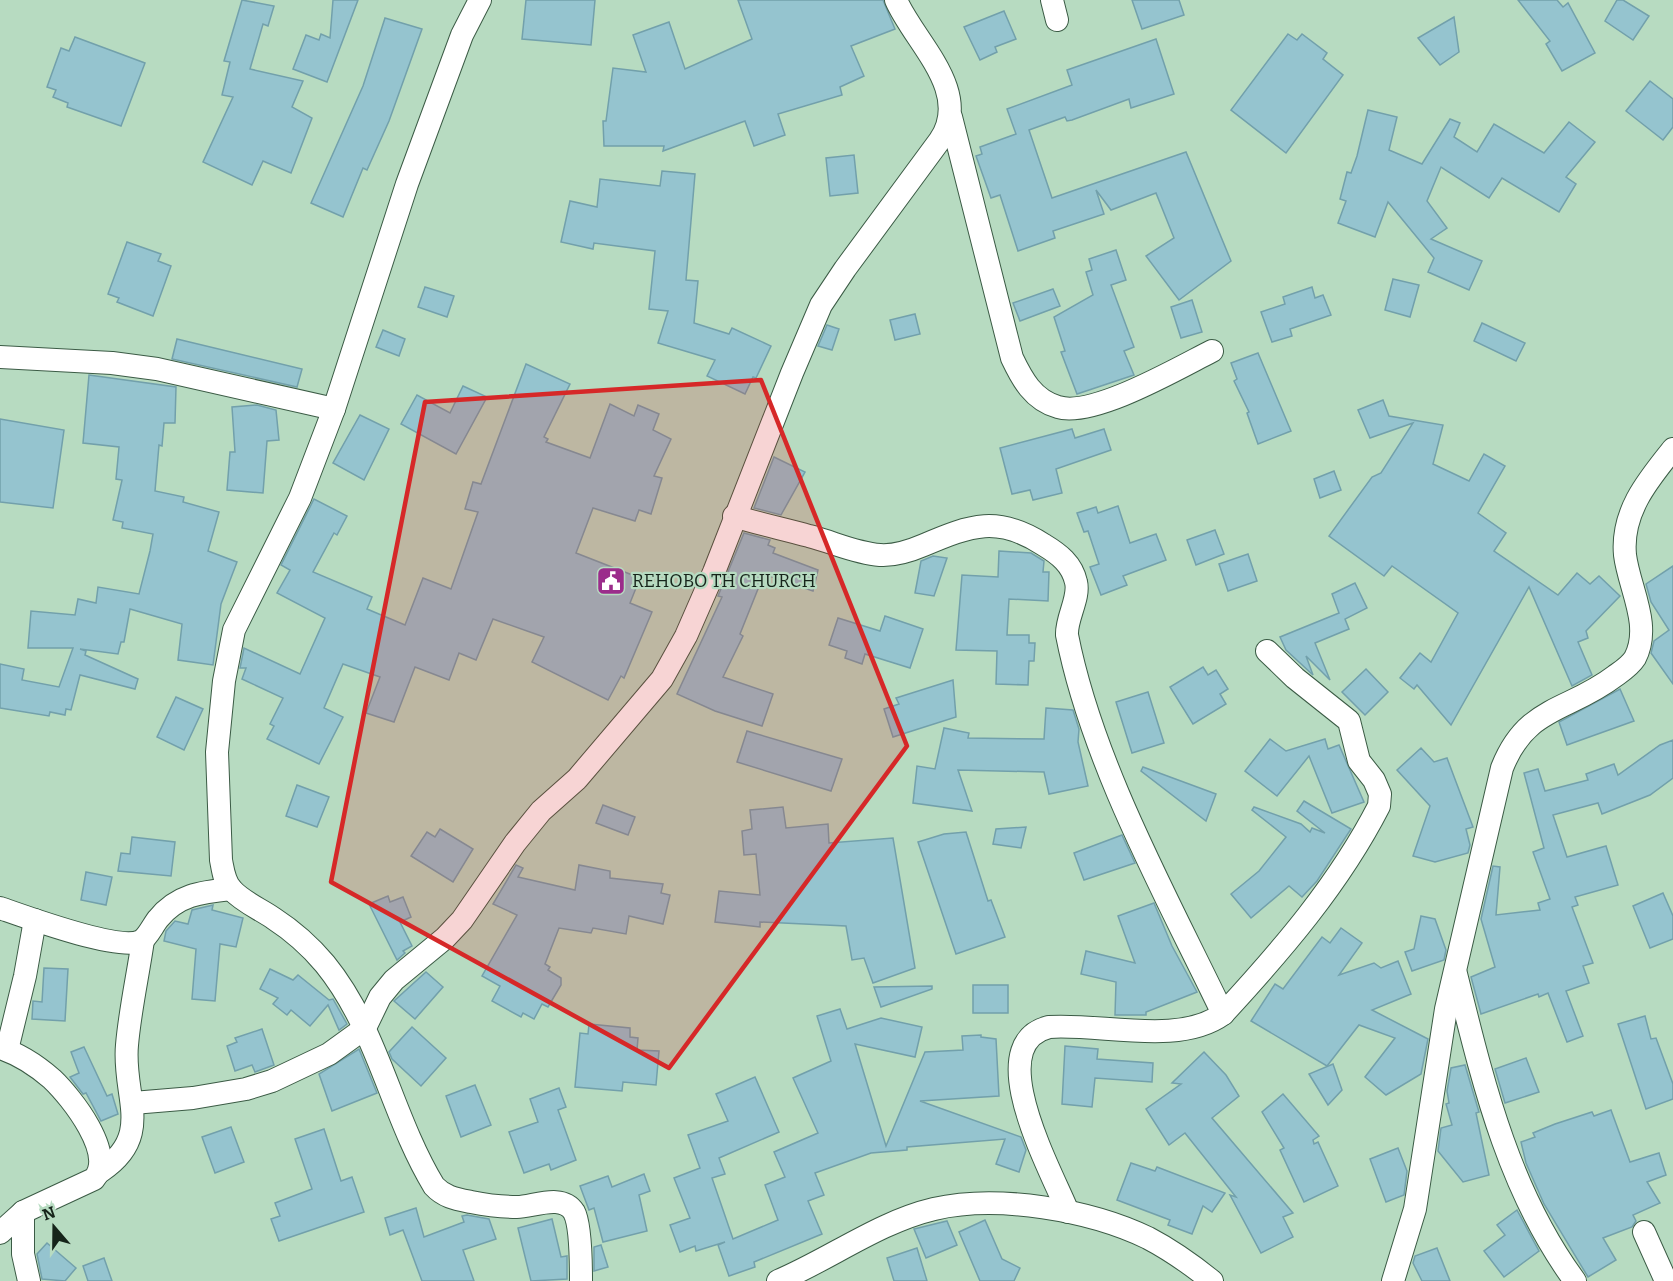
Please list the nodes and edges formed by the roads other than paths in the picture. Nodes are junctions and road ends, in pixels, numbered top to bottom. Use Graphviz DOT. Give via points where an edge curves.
graph roads {
  1 [pos="480,0"];
  2 [pos="896,0"];
  3 [pos="951,117"];
  4 [pos="1212,351"];
  5 [pos="0,357"];
  6 [pos="334,409"];
  7 [pos="1673,449"];
  8 [pos="734,516"];
  9 [pos="1267,651"];
  10 [pos="231,889"];
  11 [pos="0,908"];
  12 [pos="35,920"];
  13 [pos="143,940"];
  14 [pos="1455,970"];
  15 [pos="1223,1014"];
  16 [pos="365,1028"];
  17 [pos="3,1049"];
  18 [pos="133,1103"];
  19 [pos="101,1171"];
  20 [pos="23,1212"];
  21 [pos="1068,1212"];
  22 [pos="1644,1232"];
  23 [pos="0,1233"];
  24 [pos="29,1281"];
  25 [pos="581,1281"];
  26 [pos="777,1281"];
  27 [pos="1212,1281"];
  28 [pos="1393,1281"];
  29 [pos="1575,1281"];
  30 [pos="1666,1281"];
  1 -- 6 [label="street" via="462,35 407,184"];
  2 -- 3 [label="street" via="935,62"];
  3 -- 4 [label="street" via="1012,358 1026,386 1057,407 1076,409 1143,386"];
  3 -- 8 [label="street" via="947,130 821,305"];
  5 -- 6 [label="street" via="157,369"];
  6 -- 10 [label="street" via="300,498 234,630 217,752 221,860"];
  7 -- 14 [label="street" via="1645,484 1628,522 1625,554 1641,627 1638,651 1628,667 1608,682 1543,714 1510,747"];
  8 -- 15 [label="street" via="880,555 908,551 957,530 1000,525 1019,531 1068,564 1077,588 1066,625 1067,635 1089,714 1156,878"];
  8 -- 16 [label="street" via="686,636 662,679 577,779 541,811 462,920 394,980 380,997"];
  9 -- 15 [label="street" via="1348,721 1359,761 1374,780 1380,800 1371,822 1331,886 1277,956"];
  10 -- 13 [label="street" via="185,897 169,906"];
  10 -- 16 [label="street" via="299,936 342,988"];
  11 -- 12 [label="street"];
  12 -- 13 [label="street" via="115,942"];
  12 -- 17 [label="street"];
  13 -- 18 [label="street" via="126,1048"];
  14 -- 28 [label="street" via="1432,1085 1415,1209"];
  14 -- 29 [label="street" via="1508,1158 1528,1206"];
  15 -- 21 [label="street" via="1213,1022 1187,1029 1071,1025 1037,1030 1029,1036 1020,1054 1020,1094"];
  16 -- 18 [label="street" via="329,1054 272,1081 193,1098"];
  16 -- 25 [label="street" via="434,1186 441,1194 480,1204 519,1207 551,1202 568,1207 578,1227"];
  17 -- 19 [label="street" via="30,1062 53,1080 74,1105 99,1149"];
  18 -- 19 [label="street" via="128,1145 123,1155"];
  19 -- 20 [label="street" via="85,1185"];
  20 -- 23 [label="street"];
  20 -- 24 [label="street" via="23,1254"];
  21 -- 26 [label="street" via="982,1203 934,1209 883,1228"];
  21 -- 27 [label="street" via="1146,1238"];
  22 -- 30 [label="street"];
}
